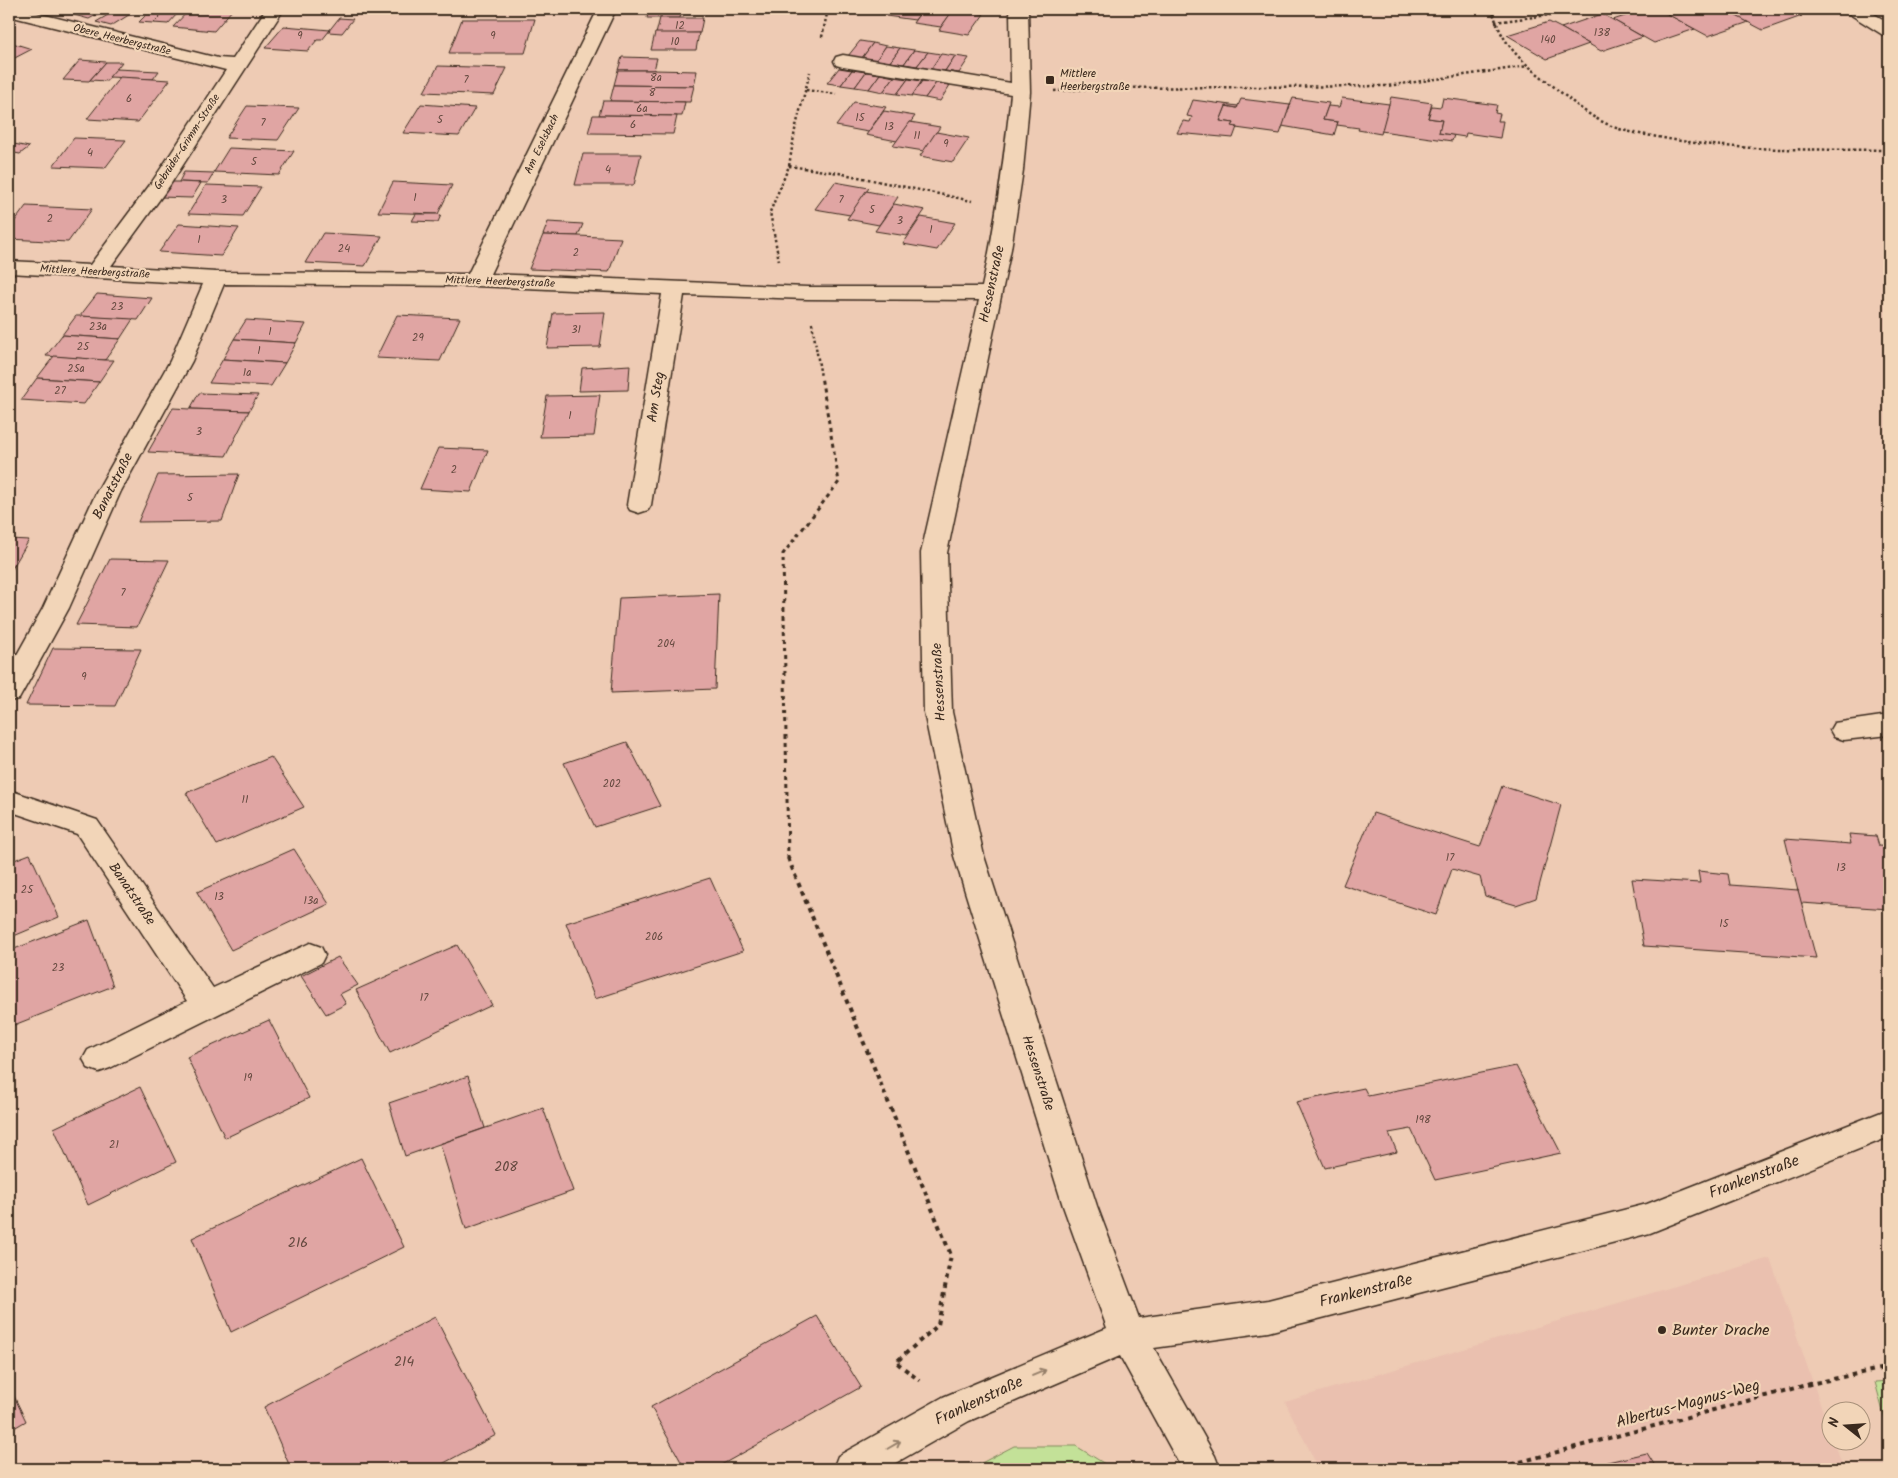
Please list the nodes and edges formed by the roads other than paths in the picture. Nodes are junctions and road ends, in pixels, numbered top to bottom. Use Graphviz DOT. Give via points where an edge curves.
graph roads {
  1 [pos="275,9"];
  2 [pos="607,9"];
  3 [pos="1019,9"];
  4 [pos="1854,9"];
  5 [pos="9,10"];
  6 [pos="1889,31"];
  7 [pos="843,61"];
  8 [pos="236,65"];
  9 [pos="1021,91"];
  10 [pos="9,267"];
  11 [pos="96,273"];
  12 [pos="216,278"];
  13 [pos="476,280"];
  14 [pos="674,289"];
  15 [pos="991,294"];
  16 [pos="639,505"];
  17 [pos="9,692"];
  18 [pos="1889,725"];
  19 [pos="1844,730"];
  20 [pos="9,800"];
  21 [pos="310,955"];
  22 [pos="207,1004"];
  23 [pos="99,1059"];
  24 [pos="1889,1123"];
  25 [pos="1128,1336"];
  26 [pos="851,1469"];
  27 [pos="1202,1469"];
  1 -- 8 [label="street, Gebrüder-Grimm-Straße"];
  2 -- 13 [label="street, Am Eselsbach"];
  3 -- 9 [label="street, Hessenstraße"];
  4 -- 6 [label="street"];
  5 -- 8 [label="street, Obere Heerbergstraße" via="218,64"];
  7 -- 9 [label="street"];
  8 -- 11 [label="street, Gebrüder-Grimm-Straße" via="160,185"];
  9 -- 15 [label="street, Hessenstraße" via="1013,170"];
  10 -- 11 [label="street, Mittlere Heerbergstraße"];
  11 -- 12 [label="street, Mittlere Heerbergstraße"];
  12 -- 13 [label="street, Mittlere Heerbergstraße"];
  12 -- 17 [label="street, Banatstraße" via="181,361 108,491 56,608"];
  13 -- 14 [label="street, Mittlere Heerbergstraße"];
  14 -- 15 [label="street, Mittlere Heerbergstraße"];
  14 -- 16 [label="street, Am Steg"];
  15 -- 25 [label="street, Hessenstraße" via="934,553 938,712 970,856 1080,1206"];
  18 -- 19 [label="street"];
  20 -- 22 [label="street, Banatstraße" via="87,828"];
  21 -- 22 [label="street"];
  22 -- 23 [label="street"];
  24 -- 25 [label="street, Frankenstraße" via="1650,1218 1268,1316"];
  26 -- 25 [label="street, Frankenstraße, one-way" via="956,1409"];
  25 -- 27 [label="street, Hessenstraße"];
}
